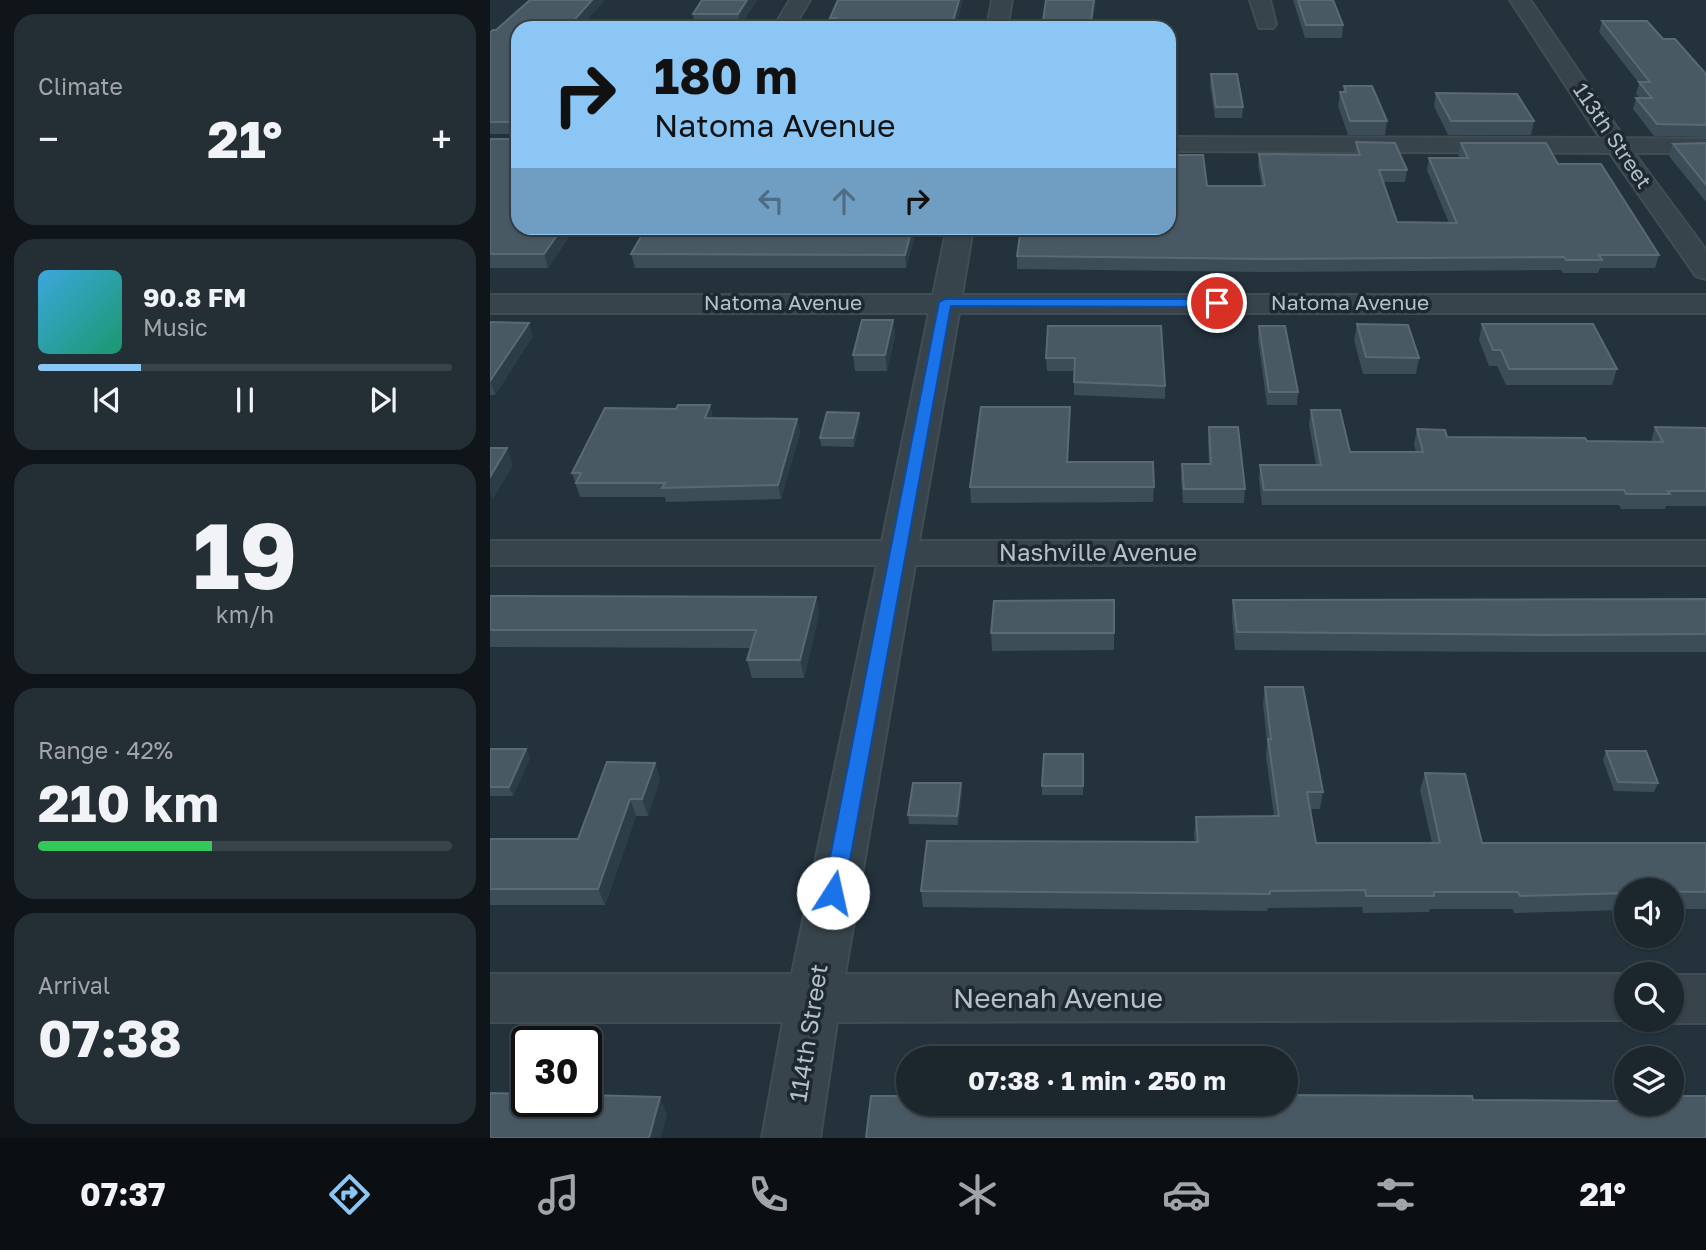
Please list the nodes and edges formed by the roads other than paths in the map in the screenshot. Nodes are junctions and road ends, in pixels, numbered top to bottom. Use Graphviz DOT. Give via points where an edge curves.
graph roads {
  1 [pos="800,0"];
  2 [pos="1002,0"];
  3 [pos="1260,0"];
  4 [pos="1520,0"];
  5 [pos="787,21"];
  6 [pos="998,21"];
  7 [pos="1266,24"];
  8 [pos="1176,144"];
  9 [pos="1617,146"];
  10 [pos="1706,146"];
  11 [pos="959,235"];
  12 [pos="1706,270"];
  13 [pos="945,302"];
  14 [pos="490,304"];
  15 [pos="1706,304"];
  16 [pos="490,553"];
  17 [pos="896,553"];
  18 [pos="1706,553"];
  19 [pos="490,998"];
  20 [pos="814,998"];
  21 [pos="1614,998"];
  22 [pos="1684,999"];
  23 [pos="1706,999"];
  24 [pos="791,1138"];
  1 -- 5 [label="street"];
  2 -- 6 [label="street"];
  3 -- 7 [label="street"];
  4 -- 9 [label="street, 113th Street"];
  8 -- 9 [label="street"];
  9 -- 10 [label="street"];
  9 -- 12 [label="street, 113th Street"];
  11 -- 13 [label="street, 114th Street"];
  13 -- 14 [label="street, Natoma Avenue"];
  13 -- 15 [label="street, Natoma Avenue"];
  13 -- 17 [label="street, 114th Street"];
  16 -- 17 [label="street, Nashville Avenue"];
  17 -- 18 [label="street, Nashville Avenue"];
  17 -- 20 [label="street, 114th Street"];
  19 -- 20 [label="street, Neenah Avenue"];
  20 -- 21 [label="street, Neenah Avenue"];
  20 -- 24 [label="street, 114th Street"];
  22 -- 23 [label="street"];
}
